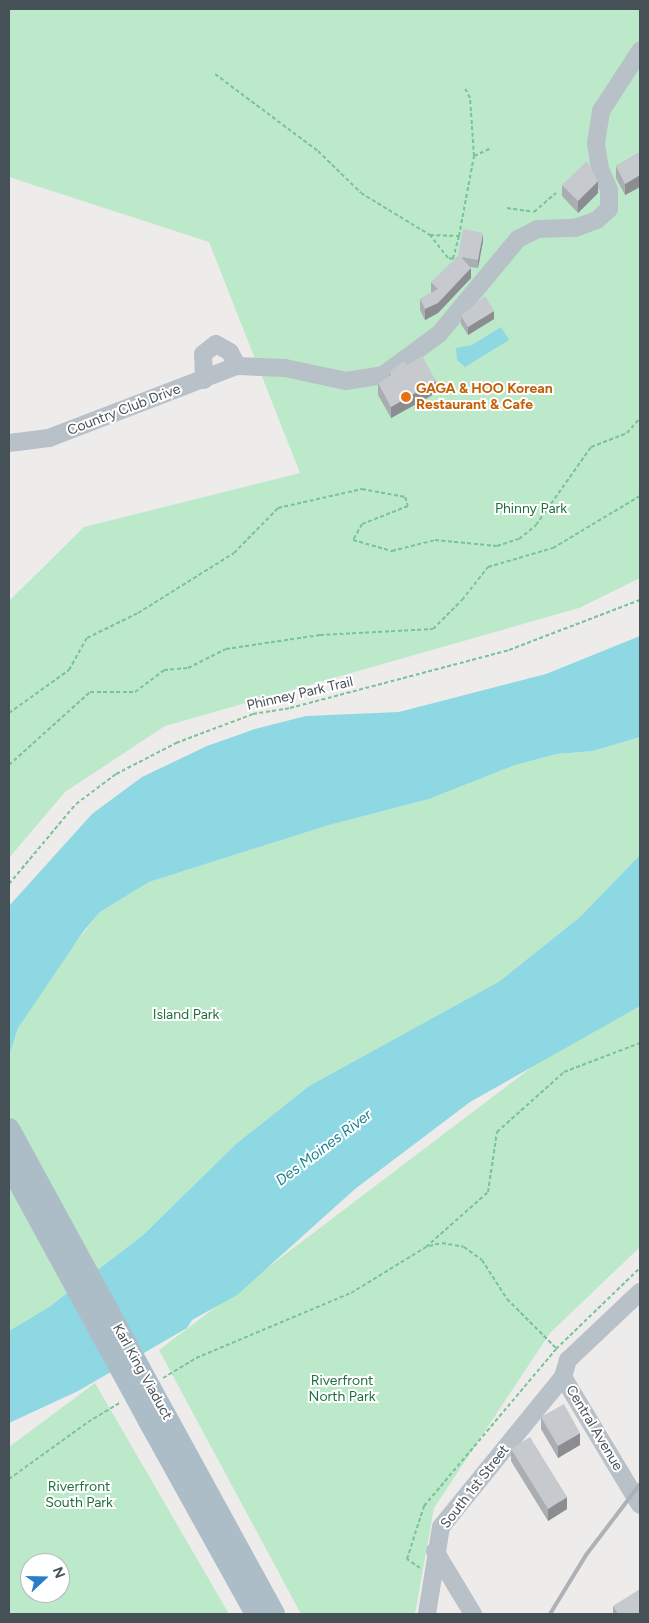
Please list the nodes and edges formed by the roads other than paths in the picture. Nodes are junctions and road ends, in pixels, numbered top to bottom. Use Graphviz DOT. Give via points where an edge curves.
graph roads {
  1 [pos="640,51"];
  2 [pos="237,366"];
  3 [pos="204,380"];
  4 [pos="11,449"];
  5 [pos="9,1129"];
  6 [pos="9,1164"];
  7 [pos="640,1292"];
  8 [pos="562,1377"];
  9 [pos="157,1417"];
  10 [pos="640,1505"];
  11 [pos="435,1551"];
  12 [pos="256,1614"];
  13 [pos="274,1614"];
  14 [pos="427,1614"];
  15 [pos="474,1614"];
  1 -- 2 [label="street" via="601,111 596,143 600,169 609,190 609,209 597,220 575,228 538,229 518,239 439,334 383,375 346,381 285,368"];
  2 -- 3 [label="street, Country Club Drive"];
  2 -- 3 [label="street" via="230,352 216,344 203,354"];
  3 -- 4 [label="street, Country Club Drive"];
  5 -- 9 [label="main road, Karl King Viaduct, bridge"];
  6 -- 9 [label="main road, Karl King Viaduct, bridge"];
  7 -- 8 [label="street, South 1st Street" via="568,1360"];
  8 -- 10 [label="street, Central Avenue"];
  8 -- 11 [label="street, South 1st Street" via="441,1527"];
  9 -- 12 [label="main road, Karl King Viaduct"];
  9 -- 13 [label="main road, Karl King Viaduct"];
  11 -- 14 [label="street, South 1st Street"];
  11 -- 15 [label="street"];
}
